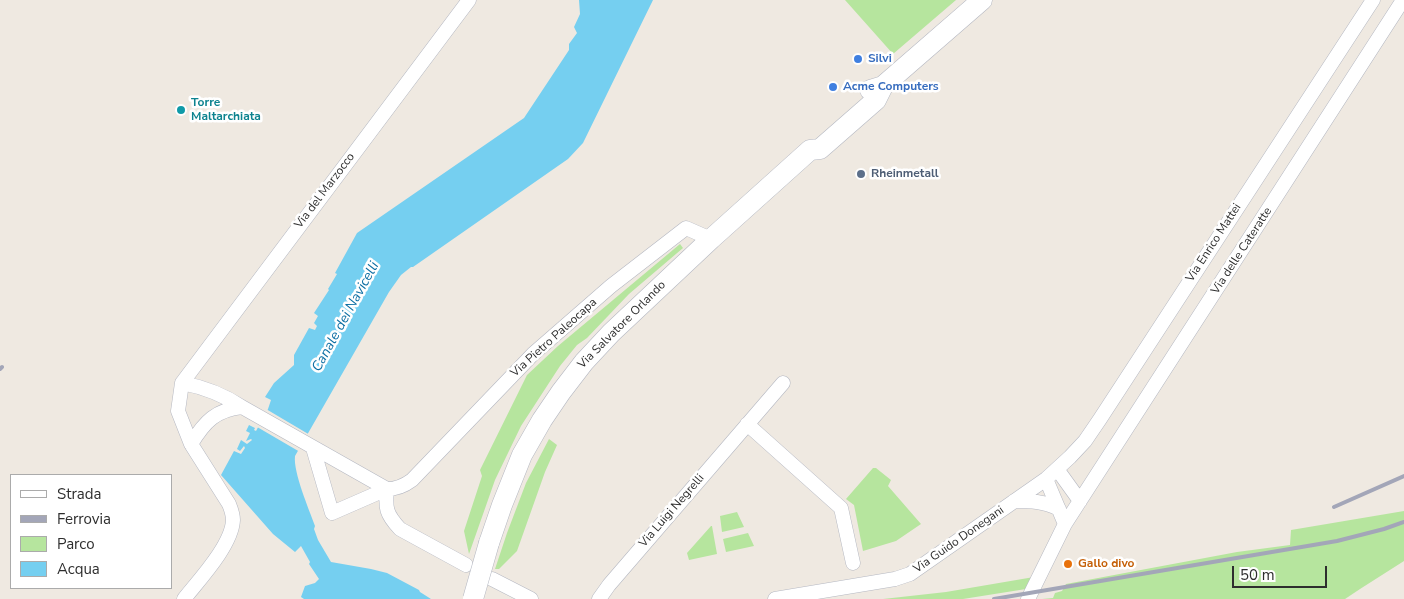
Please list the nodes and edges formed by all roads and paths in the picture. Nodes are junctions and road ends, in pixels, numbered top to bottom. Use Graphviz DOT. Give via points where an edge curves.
graph roads {
  1 [pos="469,0"];
  2 [pos="982,0"];
  3 [pos="1374,0"];
  4 [pos="1403,0"];
  5 [pos="710,239"];
  6 [pos="182,383"];
  7 [pos="783,383"];
  8 [pos="242,407"];
  9 [pos="747,424"];
  10 [pos="191,444"];
  11 [pos="313,448"];
  12 [pos="1057,469"];
  13 [pos="1046,479"];
  14 [pos="387,489"];
  15 [pos="1014,501"];
  16 [pos="1080,501"];
  17 [pos="1059,509"];
  18 [pos="1065,524"];
  19 [pos="853,563"];
  20 [pos="466,565"];
  21 [pos="492,579"];
  22 [pos="184,599"];
  23 [pos="473,599"];
  24 [pos="531,599"];
  25 [pos="599,599"];
  26 [pos="775,599"];
  27 [pos="1028,599"];
  1 -- 6 [label="street, Via del Marzocco"];
  2 -- 5 [label="main road, Via Salvatore Orlando" via="883,86 869,91 812,141 810,150"];
  3 -- 12 [label="street, Via Enrico Mattei" via="1100,419 1085,441"];
  4 -- 16 [label="street, Via delle Cateratte"];
  5 -- 14 [label="street, Via Pietro Paleocapa" via="686,228 611,286 533,354 412,480 396,489"];
  5 -- 23 [label="main road, Via Salvatore Orlando, bridge" via="584,362 542,420 518,463"];
  6 -- 8 [label="street" via="225,397"];
  6 -- 10 [label="street, Via del Marzocco" via="178,411"];
  7 -- 9 [label="street, Via Luigi Negrelli"];
  8 -- 10 [label="street" via="215,415 203,425"];
  8 -- 11 [label="street"];
  9 -- 19 [label="street" via="841,508"];
  9 -- 25 [label="street, Via Luigi Negrelli"];
  10 -- 22 [label="street" via="229,504 233,520 223,547"];
  11 -- 14 [label="street"];
  11 -- 14 [label="street" via="332,512"];
  12 -- 13 [label="street, Via Enrico Mattei"];
  12 -- 16 [label="street"];
  13 -- 15 [label="street, Via Guido Donegani"];
  13 -- 17 [label="street"];
  14 -- 20 [label="street" via="386,508 400,528"];
  15 -- 17 [label="street" via="1042,502"];
  15 -- 26 [label="street, Via Guido Donegani" via="910,574"];
  16 -- 18 [label="street, Via delle Cateratte"];
  17 -- 18 [label="street"];
  18 -- 27 [label="street, Via delle Cateratte"];
  21 -- 24 [label="street"];
}
